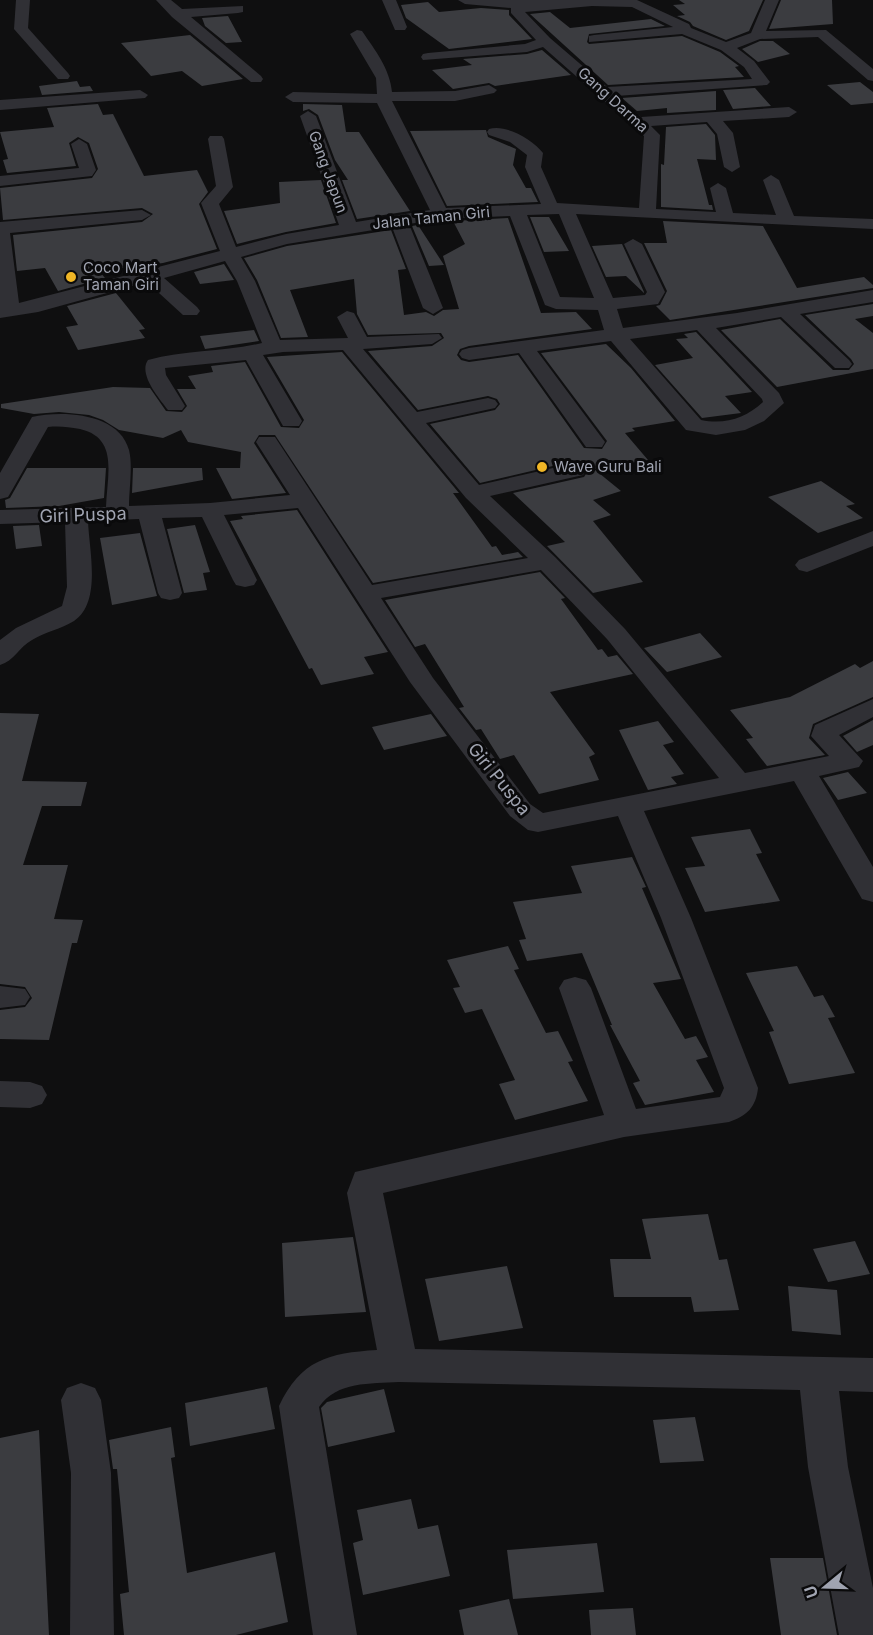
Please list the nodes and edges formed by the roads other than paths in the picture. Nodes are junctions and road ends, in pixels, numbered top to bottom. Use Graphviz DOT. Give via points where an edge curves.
graph roads {
  1 [pos="23,0"];
  2 [pos="163,0"];
  3 [pos="394,0"];
  4 [pos="465,0"];
  5 [pos="772,0"];
  6 [pos="537,7"];
  7 [pos="238,9"];
  8 [pos="177,14"];
  9 [pos="400,27"];
  10 [pos="683,30"];
  11 [pos="357,34"];
  12 [pos="758,35"];
  13 [pos="594,39"];
  14 [pos="544,41"];
  15 [pos="726,47"];
  16 [pos="429,57"];
  17 [pos="63,76"];
  18 [pos="873,77"];
  19 [pos="256,79"];
  20 [pos="489,90"];
  21 [pos="602,92"];
  22 [pos="140,95"];
  23 [pos="292,97"];
  24 [pos="384,98"];
  25 [pos="0,105"];
  26 [pos="789,112"];
  27 [pos="308,116"];
  28 [pos="713,119"];
  29 [pos="640,122"];
  30 [pos="495,132"];
  31 [pos="216,139"];
  32 [pos="79,144"];
  33 [pos="732,167"];
  34 [pos="771,180"];
  35 [pos="0,181"];
  36 [pos="718,188"];
  37 [pos="558,208"];
  38 [pos="516,209"];
  39 [pos="440,214"];
  40 [pos="647,214"];
  41 [pos="142,215"];
  42 [pos="726,218"];
  43 [pos="398,220"];
  44 [pos="787,220"];
  45 [pos="873,224"];
  46 [pos="0,228"];
  47 [pos="349,228"];
  48 [pos="633,244"];
  49 [pos="230,254"];
  50 [pos="151,276"];
  51 [pos="873,296"];
  52 [pos="606,304"];
  53 [pos="433,308"];
  54 [pos="190,311"];
  55 [pos="785,311"];
  56 [pos="5,312"];
  57 [pos="347,317"];
  58 [pos="701,323"];
  59 [pos="615,334"];
  60 [pos="432,338"];
  61 [pos="355,343"];
  62 [pos="524,347"];
  63 [pos="273,348"];
  64 [pos="252,353"];
  65 [pos="469,354"];
  66 [pos="842,364"];
  67 [pos="488,404"];
  68 [pos="174,406"];
  69 [pos="411,420"];
  70 [pos="291,421"];
  71 [pos="267,442"];
  72 [pos="594,442"];
  73 [pos="575,470"];
  74 [pos="0,492"];
  75 [pos="474,493"];
  76 [pos="306,500"];
  77 [pos="210,510"];
  78 [pos="149,513"];
  79 [pos="117,514"];
  80 [pos="76,516"];
  81 [pos="0,517"];
  82 [pos="873,538"];
  83 [pos="547,562"];
  84 [pos="807,565"];
  85 [pos="245,580"];
  86 [pos="170,592"];
  87 [pos="366,593"];
  88 [pos="27,630"];
  89 [pos="0,632"];
  90 [pos="0,657"];
  91 [pos="873,707"];
  92 [pos="861,759"];
  93 [pos="802,770"];
  94 [pos="738,783"];
  95 [pos="628,807"];
  96 [pos="873,892"];
  97 [pos="575,988"];
  98 [pos="624,1124"];
  99 [pos="399,1365"];
  100 [pos="817,1372"];
  101 [pos="873,1374"];
  102 [pos="81,1400"];
  103 [pos="92,1635"];
  104 [pos="335,1635"];
  105 [pos="861,1635"];
  1 -- 17 [label="street" via="21,29"];
  2 -- 8 [label="street"];
  3 -- 9 [label="street"];
  4 -- 6 [label="street"];
  5 -- 12 [label="street" via="769,11 759,21"];
  6 -- 10 [label="street" via="631,3 650,8 684,27"];
  6 -- 14 [label="street, Gang Darma" via="516,10"];
  7 -- 8 [label="street"];
  8 -- 19 [label="street"];
  10 -- 13 [label="street"];
  10 -- 15 [label="street"];
  11 -- 24 [label="street" via="381,74"];
  12 -- 15 [label="street"];
  12 -- 18 [label="street" via="821,33"];
  14 -- 16 [label="street" via="527,48"];
  14 -- 21 [label="street, Gang Darma"];
  15 -- 21 [label="street" via="749,64 762,82"];
  20 -- 24 [label="street" via="455,96"];
  21 -- 29 [label="street, Gang Darma"];
  22 -- 25 [label="street"];
  23 -- 24 [label="street"];
  24 -- 39 [label="street"];
  26 -- 28 [label="street"];
  27 -- 47 [label="street, Gang Jepun"];
  28 -- 29 [label="street"];
  28 -- 33 [label="street" via="725,133"];
  29 -- 40 [label="street, Gang Darma" via="652,135"];
  30 -- 37 [label="street" via="516,139 535,153 533,167"];
  31 -- 49 [label="street" via="225,187 210,203"];
  32 -- 35 [label="street" via="86,172"];
  34 -- 44 [label="street"];
  36 -- 42 [label="street"];
  37 -- 38 [label="street, Jalan Taman Giri"];
  37 -- 40 [label="street, Jalan Taman Giri"];
  37 -- 52 [label="street"];
  38 -- 39 [label="street, Jalan Taman Giri"];
  38 -- 52 [label="street" via="552,301"];
  39 -- 43 [label="street, Jalan Taman Giri"];
  40 -- 42 [label="street, Jalan Taman Giri"];
  41 -- 46 [label="street"];
  42 -- 44 [label="street, Jalan Taman Giri"];
  43 -- 47 [label="street, Jalan Taman Giri"];
  43 -- 53 [label="street"];
  44 -- 45 [label="street, Jalan Taman Giri"];
  46 -- 56 [label="street"];
  47 -- 49 [label="street, Jalan Taman Giri"];
  48 -- 52 [label="street" via="655,296 646,302"];
  49 -- 50 [label="street, Jalan Taman Giri"];
  49 -- 63 [label="street" via="246,281"];
  50 -- 54 [label="street"];
  50 -- 56 [label="street, Jalan Taman Giri"];
  51 -- 55 [label="street"];
  52 -- 59 [label="street"];
  55 -- 58 [label="street"];
  55 -- 66 [label="street"];
  57 -- 61 [label="street"];
  58 -- 59 [label="street"];
  58 -- 59 [label="street" via="772,397 774,403 767,411 748,422 721,429 694,425"];
  59 -- 62 [label="street"];
  60 -- 61 [label="street"];
  61 -- 63 [label="street"];
  61 -- 69 [label="street"];
  62 -- 65 [label="street"];
  62 -- 72 [label="street"];
  63 -- 64 [label="street"];
  64 -- 68 [label="street" via="155,364 156,375"];
  64 -- 70 [label="street"];
  67 -- 69 [label="street"];
  69 -- 75 [label="street"];
  71 -- 76 [label="street"];
  73 -- 75 [label="street"];
  74 -- 79 [label="street" via="40,422 62,419 109,434 118,450"];
  75 -- 83 [label="street"];
  76 -- 77 [label="street, Giri Puspa"];
  76 -- 87 [label="street, Giri Puspa"];
  77 -- 78 [label="street, Giri Puspa"];
  77 -- 85 [label="street"];
  78 -- 79 [label="street, Giri Puspa"];
  78 -- 86 [label="street"];
  79 -- 80 [label="street, Giri Puspa"];
  80 -- 81 [label="street, Giri Puspa"];
  80 -- 88 [label="street" via="79,586 74,609 51,625"];
  82 -- 84 [label="street"];
  83 -- 87 [label="street"];
  83 -- 94 [label="street" via="616,634"];
  87 -- 95 [label="street, Giri Puspa" via="423,682 520,810 538,823 547,823"];
  88 -- 89 [label="street"];
  88 -- 90 [label="street" via="11,640"];
  91 -- 92 [label="street, Giri Puspa" via="825,731 825,735"];
  92 -- 93 [label="street, Giri Puspa"];
  93 -- 94 [label="street, Giri Puspa"];
  93 -- 96 [label="street"];
  94 -- 95 [label="street, Giri Puspa"];
  95 -- 98 [label="street" via="676,918 741,1088 740,1099 729,1109"];
  97 -- 98 [label="street"];
  98 -- 99 [label="street" via="367,1182 365,1193"];
  99 -- 100 [label="street"];
  99 -- 104 [label="street" via="332,1372 304,1392 299,1406"];
  100 -- 101 [label="street"];
  100 -- 105 [label="street" via="828,1467"];
  102 -- 103 [label="street" via="91,1473"];
}
